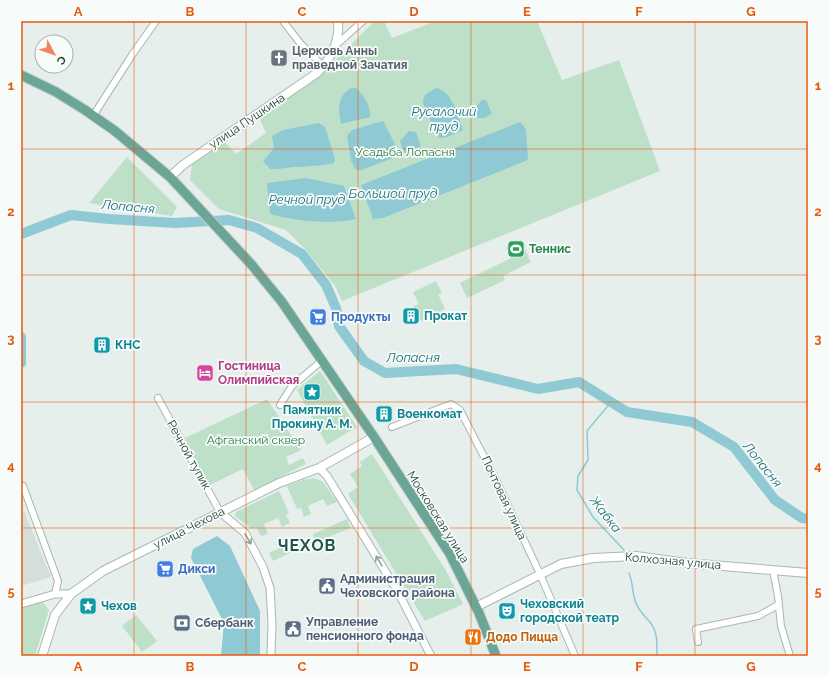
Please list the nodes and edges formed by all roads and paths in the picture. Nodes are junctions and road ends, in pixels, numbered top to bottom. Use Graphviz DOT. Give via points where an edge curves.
graph roads {
  1 [pos="156,21"];
  2 [pos="283,21"];
  3 [pos="338,21"];
  4 [pos="363,21"];
  5 [pos="336,45"];
  6 [pos="323,66"];
  7 [pos="21,75"];
  8 [pos="93,116"];
  9 [pos="170,177"];
  10 [pos="322,359"];
  11 [pos="158,398"];
  12 [pos="280,405"];
  13 [pos="392,427"];
  14 [pos="374,437"];
  15 [pos="319,468"];
  16 [pos="22,486"];
  17 [pos="220,512"];
  18 [pos="773,570"];
  19 [pos="808,573"];
  20 [pos="540,574"];
  21 [pos="56,594"];
  22 [pos="71,594"];
  23 [pos="21,604"];
  24 [pos="778,605"];
  25 [pos="476,607"];
  26 [pos="698,642"];
  27 [pos="42,656"];
  28 [pos="271,656"];
  29 [pos="431,656"];
  30 [pos="496,656"];
  31 [pos="575,656"];
  32 [pos="790,656"];
  1 -- 8 [label="street"];
  2 -- 6 [label="street" via="305,49"];
  3 -- 5 [label="main road, улица Пушкина"];
  4 -- 5 [label="street"];
  5 -- 6 [label="main road, улица Пушкина" via="332,56"];
  6 -- 9 [label="main road, улица Пушкина" via="317,73 183,165"];
  7 -- 8 [label="main road, Московская улица" via="56,92"];
  8 -- 9 [label="main road, Московская улица"];
  9 -- 10 [label="main road, Московская улица" via="251,264 282,302"];
  10 -- 12 [label="street" via="292,386"];
  10 -- 14 [label="main road, Московская улица"];
  11 -- 17 [label="street, Речной тупик"];
  13 -- 20 [label="street, Почтовая улица" via="451,404 460,410"];
  14 -- 15 [label="main road, улица Чехова"];
  14 -- 25 [label="main road, Московская улица" via="450,554"];
  15 -- 17 [label="main road, улица Чехова" via="279,483"];
  29 -- 15 [label="street, one-way" via="398,592 327,476"];
  16 -- 21 [label="street" via="58,581"];
  17 -- 22 [label="main road, улица Чехова" via="103,571"];
  17 -- 28 [label="street, one-way" via="244,533 263,567 270,588"];
  18 -- 19 [label="main road, Колхозная улица"];
  18 -- 20 [label="main road, Колхозная улица" via="636,556 593,558 560,564"];
  18 -- 24 [label="street"];
  20 -- 25 [label="main road, Колхозная улица"];
  20 -- 31 [label="street, Почтовая улица"];
  21 -- 22 [label="street"];
  21 -- 23 [label="street"];
  22 -- 27 [label="main road, улица Чехова" via="55,615"];
  24 -- 26 [label="street" via="758,616 696,629"];
  24 -- 32 [label="street" via="780,626"];
  25 -- 30 [label="main road, Московская улица"];
}
